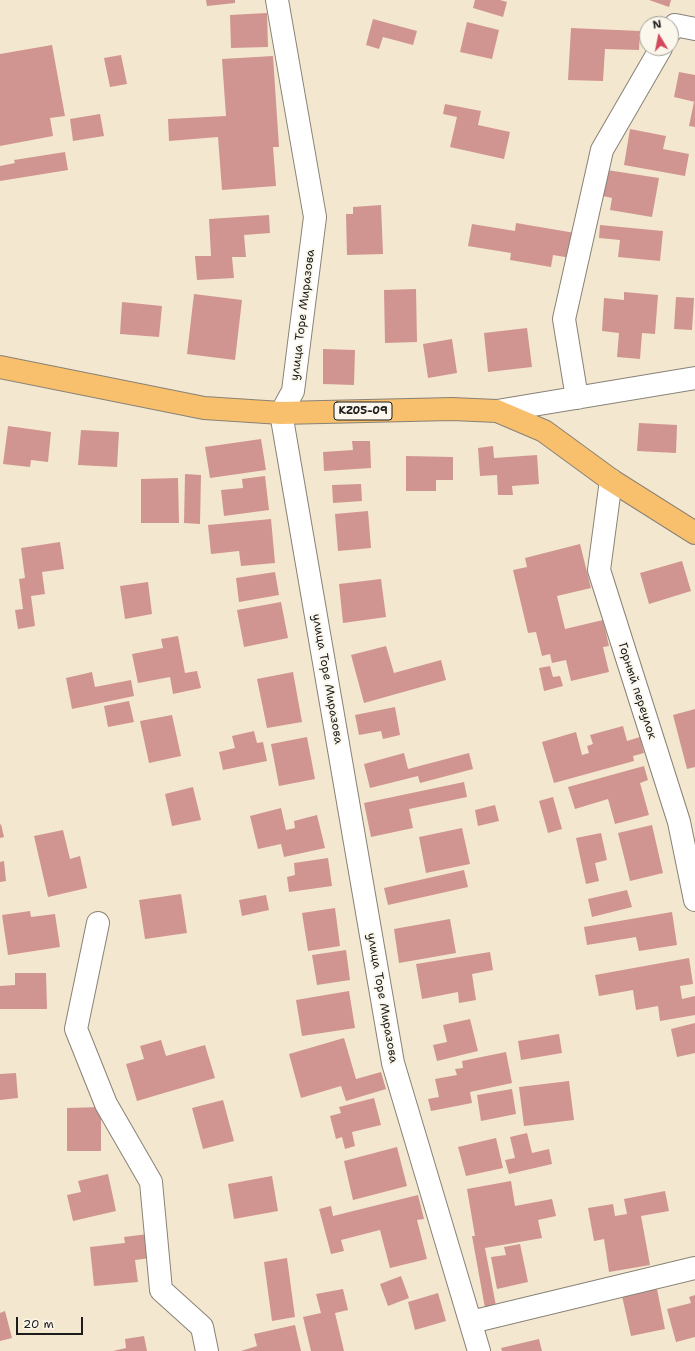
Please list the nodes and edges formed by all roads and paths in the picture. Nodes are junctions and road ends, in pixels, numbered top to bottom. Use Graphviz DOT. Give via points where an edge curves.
graph roads {
  1 [pos="277,0"];
  2 [pos="679,26"];
  3 [pos="695,28"];
  4 [pos="656,56"];
  5 [pos="0,367"];
  6 [pos="695,378"];
  7 [pos="577,398"];
  8 [pos="497,411"];
  9 [pos="280,413"];
  10 [pos="611,480"];
  11 [pos="695,533"];
  12 [pos="695,900"];
  13 [pos="98,923"];
  14 [pos="695,1268"];
  15 [pos="471,1322"];
  16 [pos="473,1350"];
  17 [pos="207,1351"];
  1 -- 9 [label="street, улица Торе Миразова" via="314,217 293,391"];
  2 -- 3 [label="street"];
  4 -- 7 [label="street" via="602,150 564,319"];
  5 -- 9 [label="main road, KZ05-09" via="204,408"];
  6 -- 7 [label="street"];
  7 -- 8 [label="street"];
  8 -- 9 [label="main road, KZ05-09" via="452,409"];
  8 -- 10 [label="main road, KZ05-09" via="544,431"];
  9 -- 15 [label="street, улица Торе Миразова" via="393,1063"];
  10 -- 11 [label="main road, KZ05-09"];
  10 -- 12 [label="street, Горный переулок" via="599,570 679,822"];
  13 -- 17 [label="street" via="76,1030 106,1104 151,1182 161,1290 202,1327"];
  14 -- 15 [label="street"];
  15 -- 16 [label="street, улица Торе Миразова"];
}
